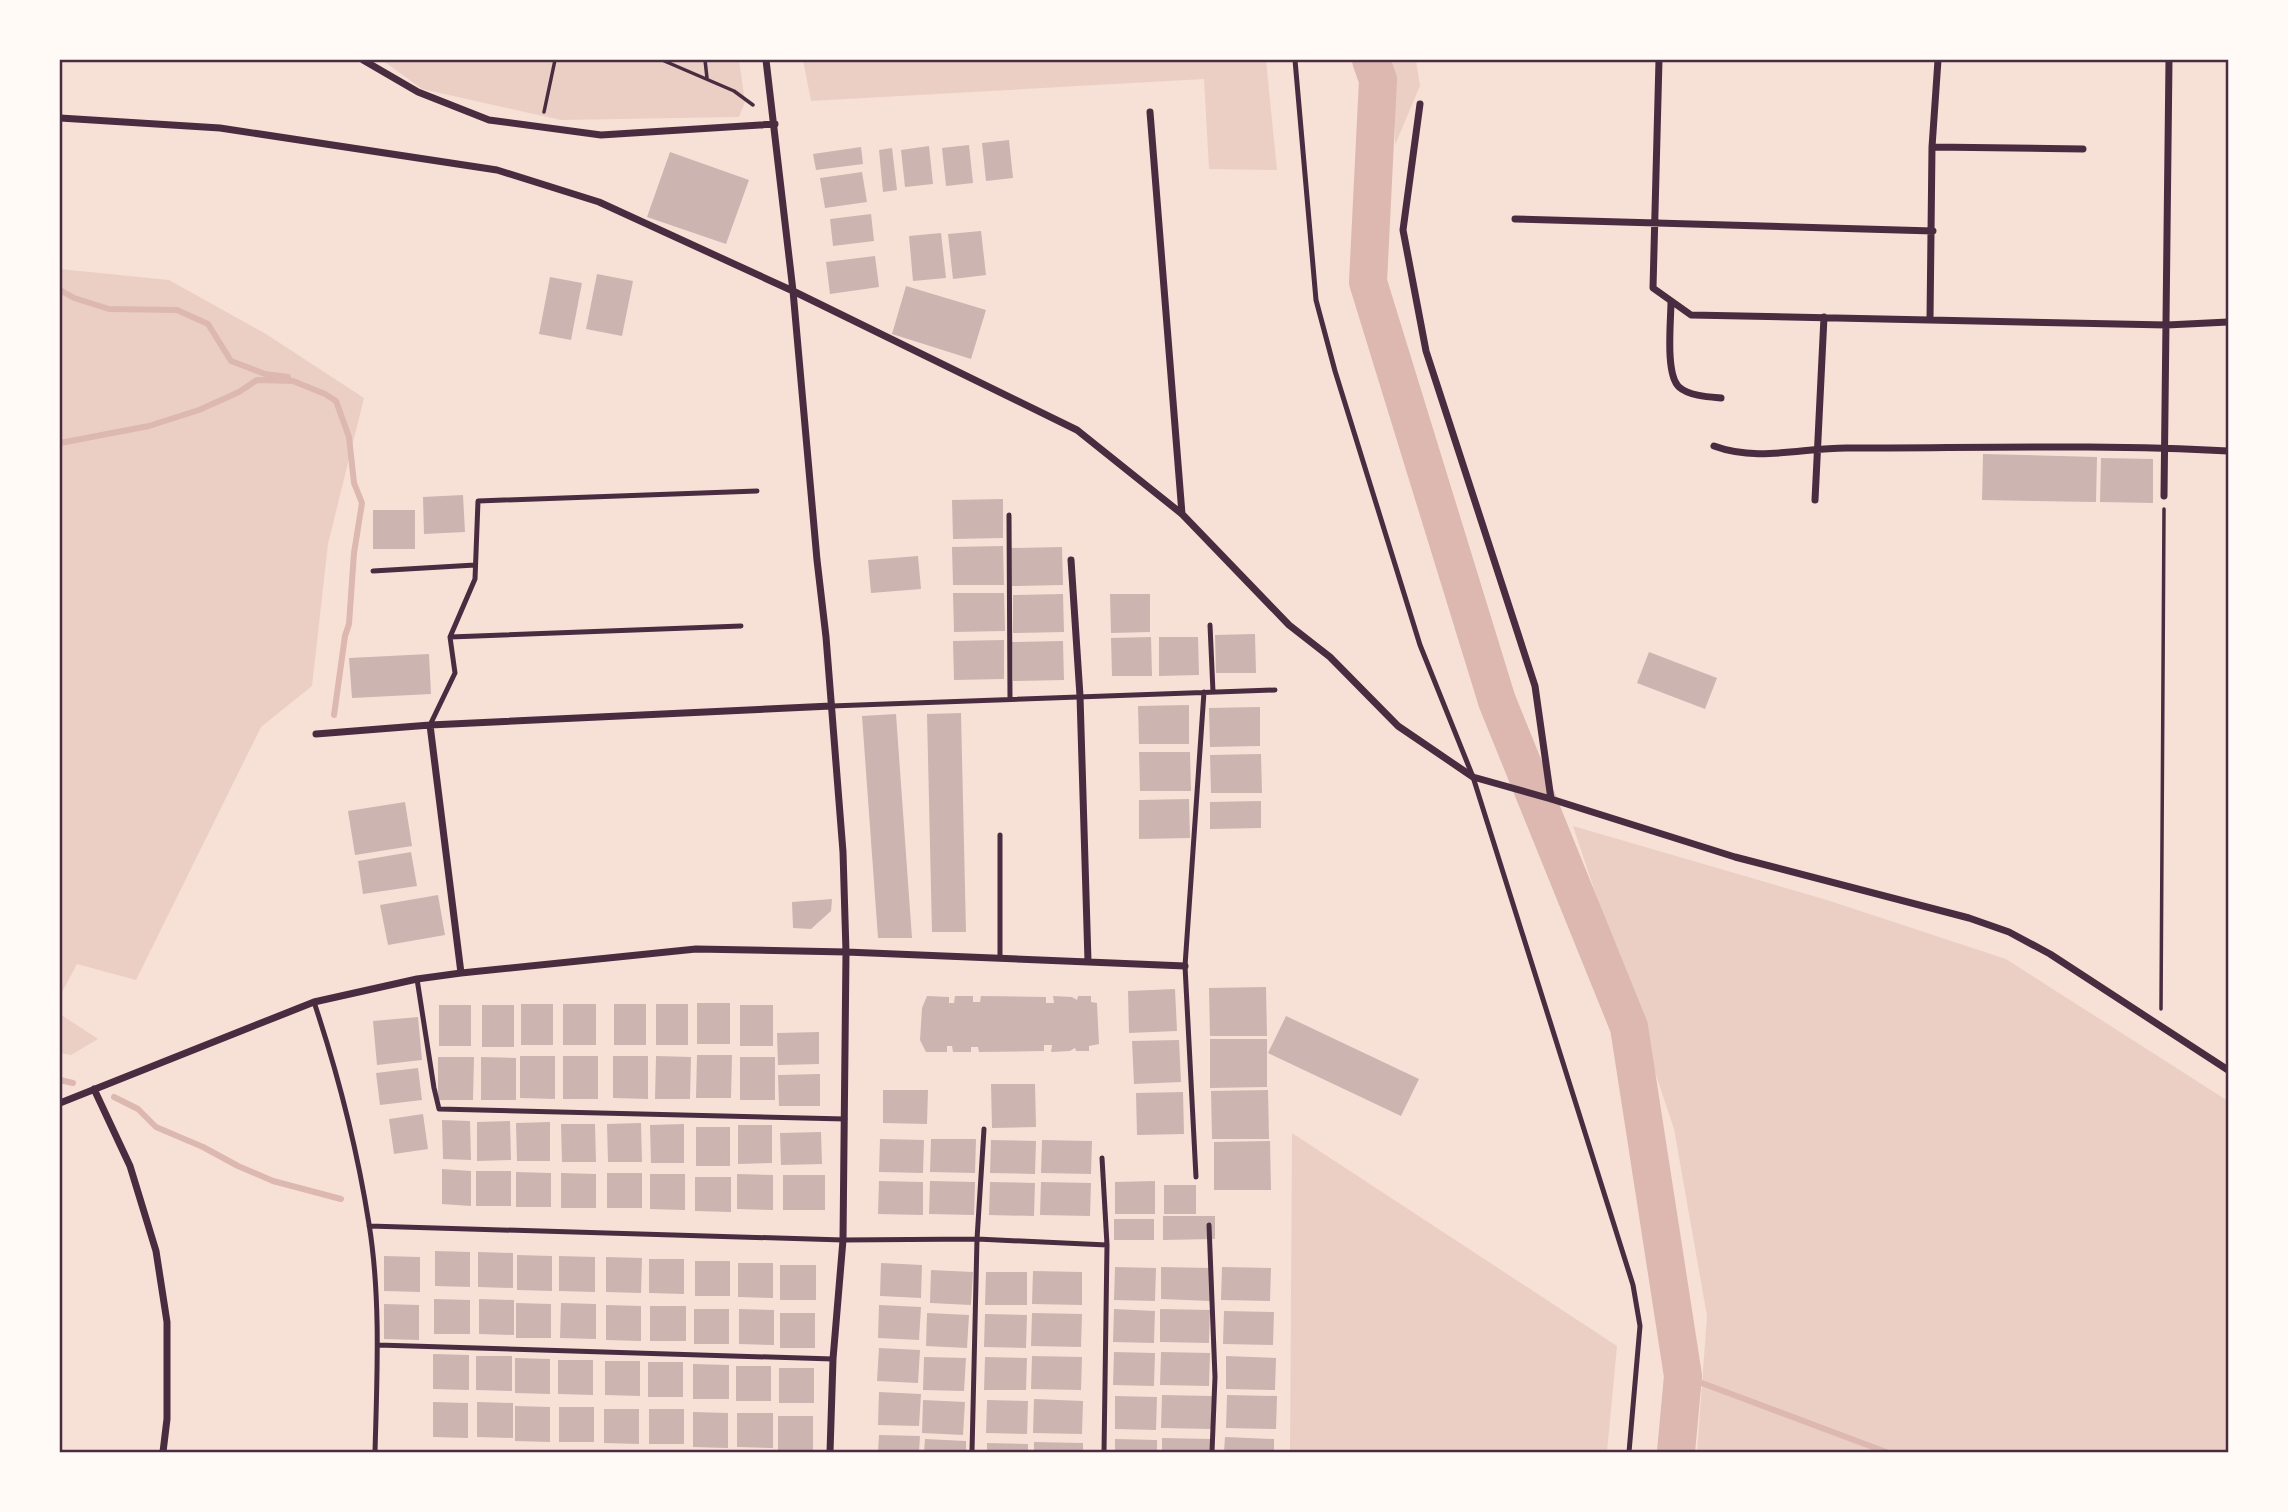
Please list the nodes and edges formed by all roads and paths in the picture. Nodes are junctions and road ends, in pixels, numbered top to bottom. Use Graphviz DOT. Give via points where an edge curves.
graph roads {
  1 [pos="363,60"];
  2 [pos="555,60"];
  3 [pos="662,60"];
  4 [pos="705,60"];
  5 [pos="765,60"];
  6 [pos="1295,60"];
  7 [pos="1659,60"];
  8 [pos="1938,60"];
  9 [pos="2169,60"];
  10 [pos="707,78"];
  11 [pos="1420,104"];
  12 [pos="753,105"];
  13 [pos="1150,112"];
  14 [pos="60,118"];
  15 [pos="542,122"];
  16 [pos="775,124"];
  17 [pos="1932,147"];
  18 [pos="2083,149"];
  19 [pos="1515,219"];
  20 [pos="1654,225"];
  21 [pos="1933,231"];
  22 [pos="793,291"];
  23 [pos="1671,301"];
  24 [pos="1824,317"];
  25 [pos="1930,318"];
  26 [pos="2228,322"];
  27 [pos="2167,325"];
  28 [pos="1721,398"];
  29 [pos="1714,446"];
  30 [pos="2163,447"];
  31 [pos="1818,448"];
  32 [pos="2228,451"];
  33 [pos="757,491"];
  34 [pos="2164,496"];
  35 [pos="1815,500"];
  36 [pos="1182,514"];
  37 [pos="1009,515"];
  38 [pos="1071,560"];
  39 [pos="475,565"];
  40 [pos="373,571"];
  41 [pos="1210,625"];
  42 [pos="741,626"];
  43 [pos="450,637"];
  44 [pos="1275,690"];
  45 [pos="1204,692"];
  46 [pos="1213,692"];
  47 [pos="1080,696"];
  48 [pos="1010,699"];
  49 [pos="831,706"];
  50 [pos="430,725"];
  51 [pos="316,734"];
  52 [pos="1473,777"];
  53 [pos="1551,799"];
  54 [pos="1000,835"];
  55 [pos="846,952"];
  56 [pos="1000,958"];
  57 [pos="1088,961"];
  58 [pos="1185,966"];
  59 [pos="461,973"];
  60 [pos="417,979"];
  61 [pos="314,1002"];
  62 [pos="2160,1026"];
  63 [pos="2228,1070"];
  64 [pos="94,1089"];
  65 [pos="60,1103"];
  66 [pos="845,1119"];
  67 [pos="984,1129"];
  68 [pos="1102,1158"];
  69 [pos="1196,1177"];
  70 [pos="1209,1225"];
  71 [pos="369,1226"];
  72 [pos="977,1239"];
  73 [pos="843,1240"];
  74 [pos="1107,1245"];
  75 [pos="378,1345"];
  76 [pos="833,1359"];
  77 [pos="163,1452"];
  78 [pos="375,1452"];
  79 [pos="830,1452"];
  80 [pos="972,1452"];
  81 [pos="1104,1452"];
  82 [pos="1212,1452"];
  83 [pos="1629,1452"];
  1 -- 16 [label="street" via="418,92 489,120 601,135"];
  2 -- 15 [label="path"];
  3 -- 10 [label="path"];
  4 -- 10 [label="path"];
  5 -- 16 [label="street"];
  6 -- 52 [label="lane" via="1317,300 1420,645"];
  7 -- 20 [label="street"];
  8 -- 17 [label="street"];
  9 -- 27 [label="street"];
  10 -- 12 [label="path"];
  11 -- 53 [label="street" via="1403,230 1426,351 1535,686"];
  13 -- 36 [label="street"];
  14 -- 22 [label="street" via="220,128 497,170 599,202"];
  16 -- 22 [label="street"];
  17 -- 18 [label="street"];
  17 -- 21 [label="street"];
  19 -- 20 [label="street"];
  20 -- 21 [label="street"];
  20 -- 23 [label="street" via="1653,288"];
  21 -- 25 [label="street"];
  22 -- 36 [label="street" via="1077,430"];
  22 -- 49 [label="street"];
  23 -- 24 [label="street" via="1692,315"];
  23 -- 28 [label="street" via="1671,377 1681,389"];
  24 -- 25 [label="street"];
  24 -- 31 [label="street"];
  25 -- 27 [label="street"];
  26 -- 27 [label="street"];
  27 -- 30 [label="street"];
  29 -- 31 [label="street" via="1748,454"];
  30 -- 31 [label="street"];
  30 -- 32 [label="street"];
  30 -- 34 [label="street"];
  31 -- 35 [label="street"];
  33 -- 39 [label="lane" via="478,501"];
  34 -- 62 [label="path"];
  36 -- 52 [label="street" via="1290,625 1331,657 1398,726"];
  37 -- 48 [label="lane"];
  38 -- 47 [label="street"];
  39 -- 40 [label="lane"];
  39 -- 43 [label="lane" via="475,579"];
  41 -- 46 [label="lane"];
  42 -- 43 [label="lane"];
  43 -- 50 [label="lane" via="455,673"];
  44 -- 46 [label="lane"];
  45 -- 46 [label="lane"];
  45 -- 47 [label="lane"];
  45 -- 58 [label="lane"];
  47 -- 48 [label="lane"];
  47 -- 57 [label="street"];
  48 -- 49 [label="lane"];
  49 -- 50 [label="street"];
  49 -- 55 [label="street"];
  50 -- 51 [label="street"];
  50 -- 59 [label="street"];
  52 -- 53 [label="street"];
  52 -- 83 [label="lane" via="1633,1285 1640,1326"];
  53 -- 62 [label="street" via="1735,857 2009,932"];
  54 -- 56 [label="lane"];
  55 -- 56 [label="street"];
  55 -- 59 [label="street" via="696,949"];
  55 -- 66 [label="street"];
  56 -- 57 [label="street"];
  57 -- 58 [label="street"];
  58 -- 69 [label="lane"];
  59 -- 60 [label="street"];
  60 -- 61 [label="street"];
  60 -- 66 [label="lane" via="439,1109"];
  61 -- 64 [label="street"];
  61 -- 71 [label="lane" via="339,1077"];
  62 -- 63 [label="street"];
  64 -- 65 [label="street"];
  64 -- 77 [label="street" via="130,1166 156,1251 167,1322"];
  66 -- 73 [label="street"];
  67 -- 72 [label="lane"];
  68 -- 74 [label="lane"];
  70 -- 82 [label="lane" via="1215,1377"];
  71 -- 73 [label="lane"];
  71 -- 75 [label="lane"];
  72 -- 73 [label="lane"];
  72 -- 74 [label="lane"];
  72 -- 80 [label="lane"];
  73 -- 76 [label="street"];
  74 -- 81 [label="lane"];
  75 -- 76 [label="lane"];
  75 -- 78 [label="lane"];
  76 -- 79 [label="street"];
}
